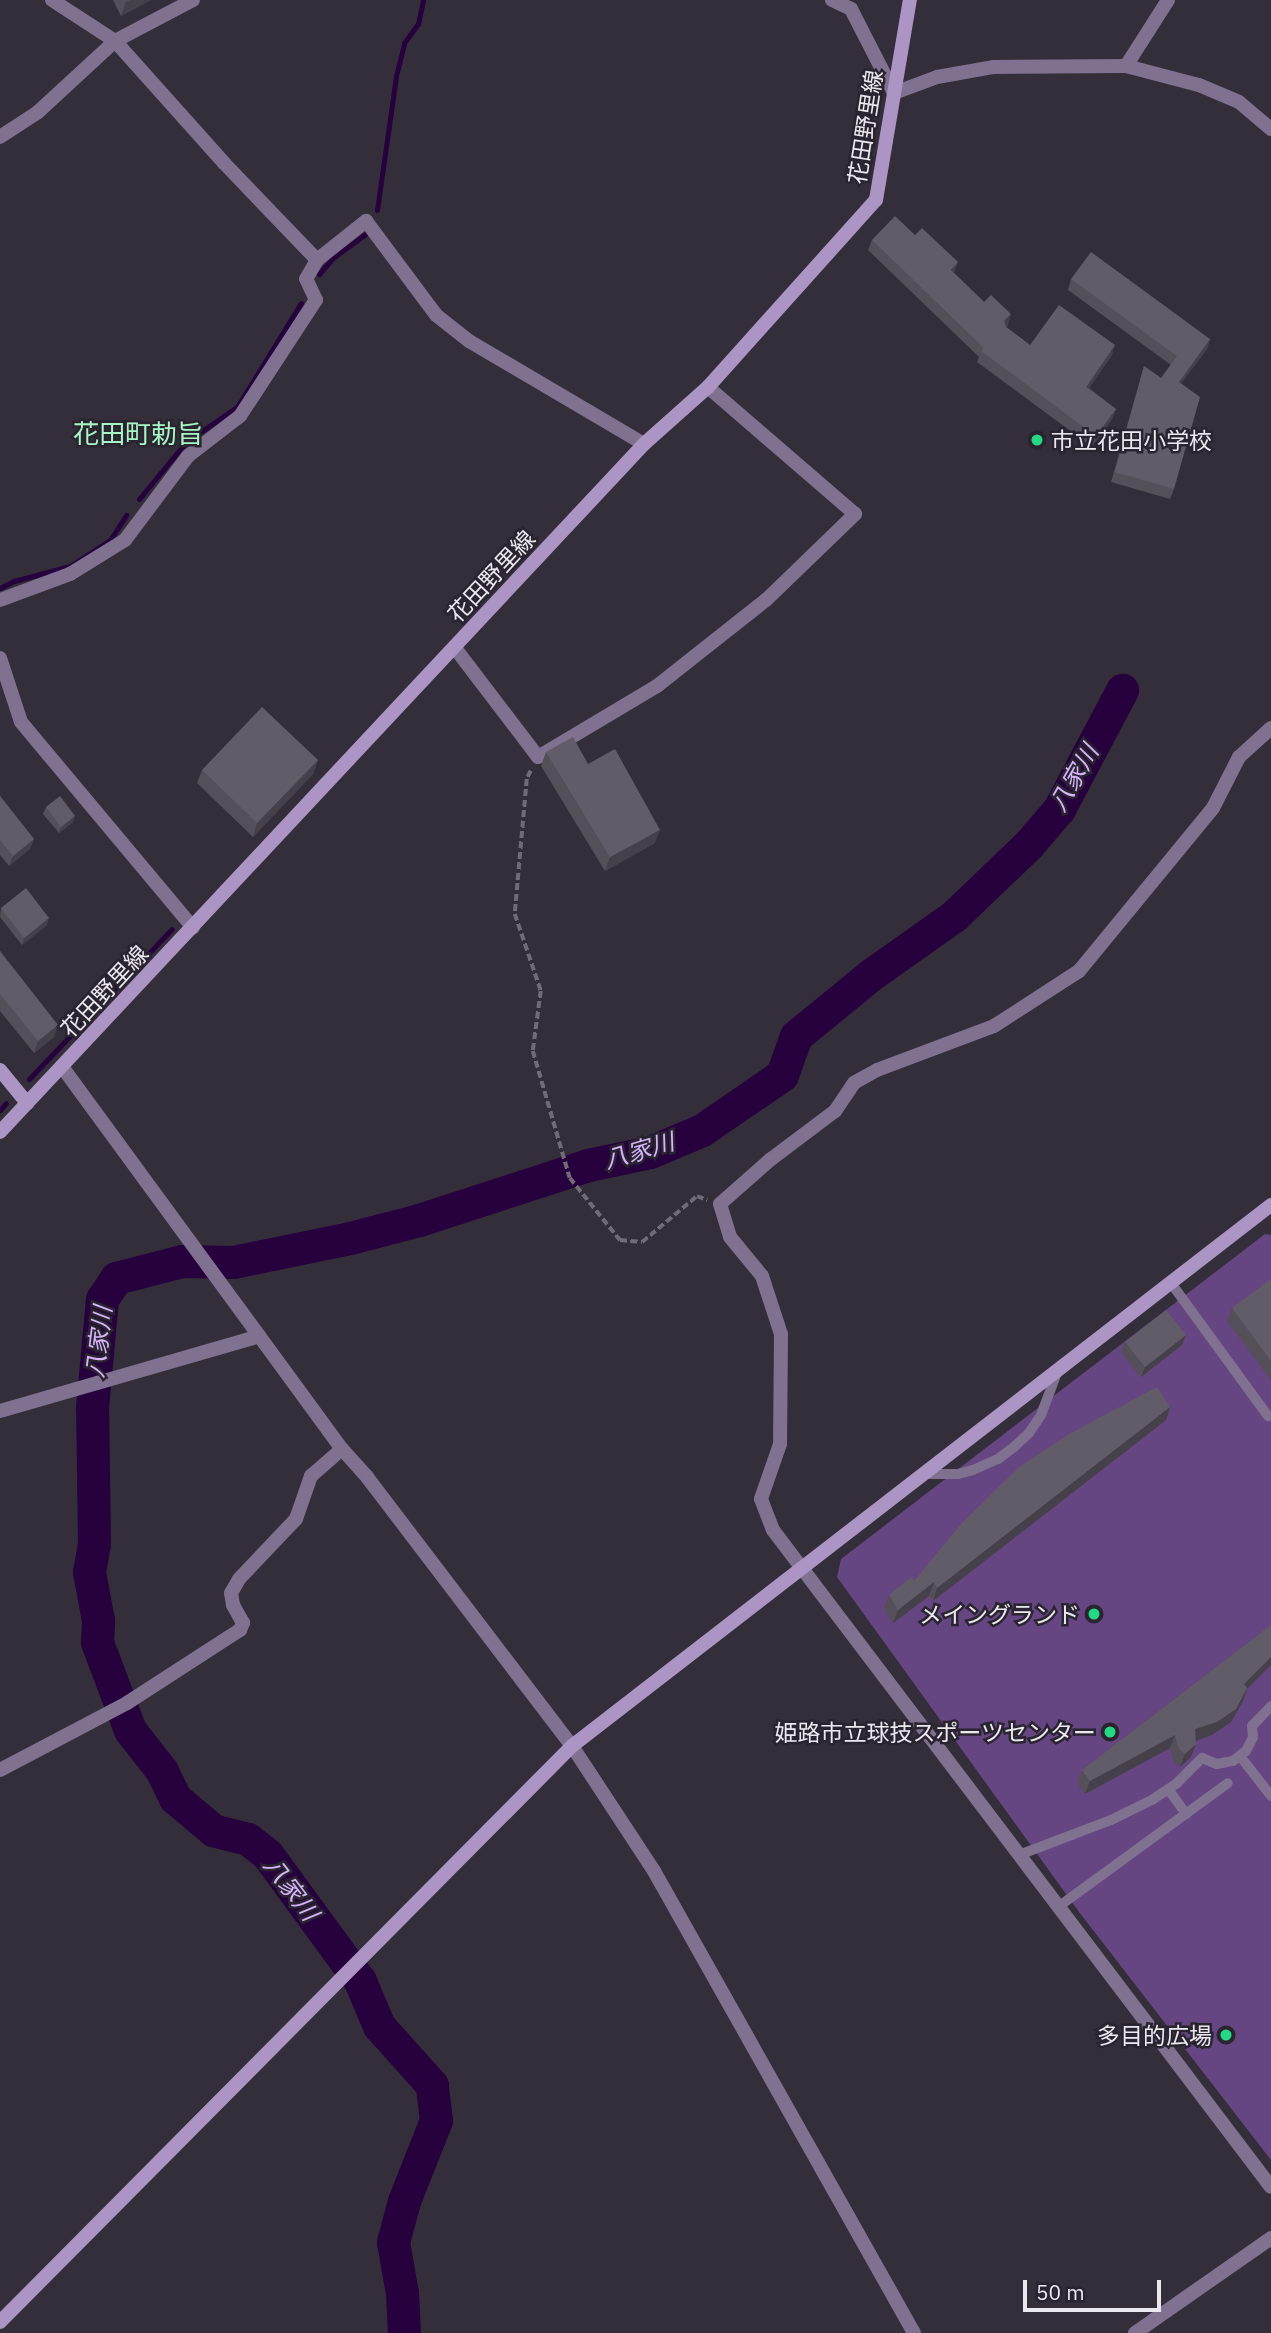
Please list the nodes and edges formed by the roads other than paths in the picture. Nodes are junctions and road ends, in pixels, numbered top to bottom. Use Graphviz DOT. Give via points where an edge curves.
graph roads {
  1 [pos="52,0"];
  2 [pos="193,0"];
  3 [pos="832,0"];
  4 [pos="910,0"];
  5 [pos="1168,0"];
  6 [pos="115,41"];
  7 [pos="1126,66"];
  8 [pos="894,93"];
  9 [pos="1271,129"];
  10 [pos="0,137"];
  11 [pos="317,260"];
  12 [pos="708,387"];
  13 [pos="644,444"];
  14 [pos="0,598"];
  15 [pos="455,648"];
  16 [pos="0,657"];
  17 [pos="1271,728"];
  18 [pos="193,928"];
  19 [pos="63,1068"];
  20 [pos="0,1070"];
  21 [pos="27,1103"];
  22 [pos="0,1132"];
  23 [pos="1271,1205"];
  24 [pos="1171,1283"];
  25 [pos="259,1336"];
  26 [pos="1058,1370"];
  27 [pos="0,1411"];
  28 [pos="1270,1418"];
  29 [pos="342,1449"];
  30 [pos="923,1474"];
  31 [pos="803,1567"];
  32 [pos="1271,1706"];
  33 [pos="572,1746"];
  34 [pos="1240,1756"];
  35 [pos="0,1770"];
  36 [pos="1228,1783"];
  37 [pos="1168,1788"];
  38 [pos="1271,1796"];
  39 [pos="1186,1814"];
  40 [pos="1019,1855"];
  41 [pos="1058,1907"];
  42 [pos="1271,2187"];
  43 [pos="1271,2238"];
  44 [pos="0,2322"];
  45 [pos="914,2333"];
  46 [pos="1135,2333"];
  1 -- 6 [label="street"];
  2 -- 6 [label="street"];
  3 -- 8 [label="street" via="851,9"];
  4 -- 8 [label="street, 花田野里線"];
  5 -- 7 [label="street"];
  6 -- 10 [label="street" via="38,112"];
  6 -- 11 [label="street"];
  7 -- 8 [label="street" via="994,67 937,77"];
  7 -- 9 [label="street" via="1199,85 1238,102"];
  8 -- 12 [label="street, 花田野里線" via="876,200"];
  11 -- 13 [label="street" via="366,220 436,315 469,341"];
  11 -- 14 [label="street" via="306,279 316,300 240,416 188,456 125,540 70,574"];
  12 -- 13 [label="street, 花田野里線"];
  12 -- 15 [label="street" via="855,514 766,600 657,686 538,757"];
  13 -- 15 [label="street, 花田野里線"];
  15 -- 18 [label="street, 花田野里線"];
  16 -- 18 [label="street" via="21,722"];
  17 -- 31 [label="street" via="1239,757 1213,808 1079,971 995,1026 854,1083 835,1111 720,1205 730,1237 762,1276 781,1334 780,1444 761,1499 773,1530"];
  18 -- 19 [label="street, 花田野里線"];
  19 -- 21 [label="street, 花田野里線"];
  19 -- 25 [label="street"];
  20 -- 21 [label="street"];
  21 -- 22 [label="street, 花田野里線"];
  23 -- 24 [label="street"];
  24 -- 26 [label="street"];
  24 -- 28 [label="lane"];
  25 -- 27 [label="street"];
  25 -- 29 [label="street"];
  26 -- 30 [label="street"];
  26 -- 30 [label="lane" via="1041,1415 1014,1447 973,1470"];
  29 -- 33 [label="street"];
  29 -- 35 [label="street" via="311,1476 296,1519 231,1593 243,1623 240,1630 127,1703"];
  30 -- 31 [label="street"];
  31 -- 33 [label="street"];
  31 -- 40 [label="street"];
  32 -- 34 [label="lane" via="1252,1726 1253,1737"];
  33 -- 44 [label="street"];
  33 -- 45 [label="street" via="654,1871"];
  34 -- 37 [label="lane" via="1217,1764 1202,1758"];
  34 -- 38 [label="lane"];
  36 -- 39 [label="lane"];
  37 -- 39 [label="lane"];
  37 -- 40 [label="lane" via="1111,1820"];
  39 -- 41 [label="lane"];
  40 -- 41 [label="street"];
  41 -- 42 [label="street"];
  43 -- 46 [label="street"];
}
